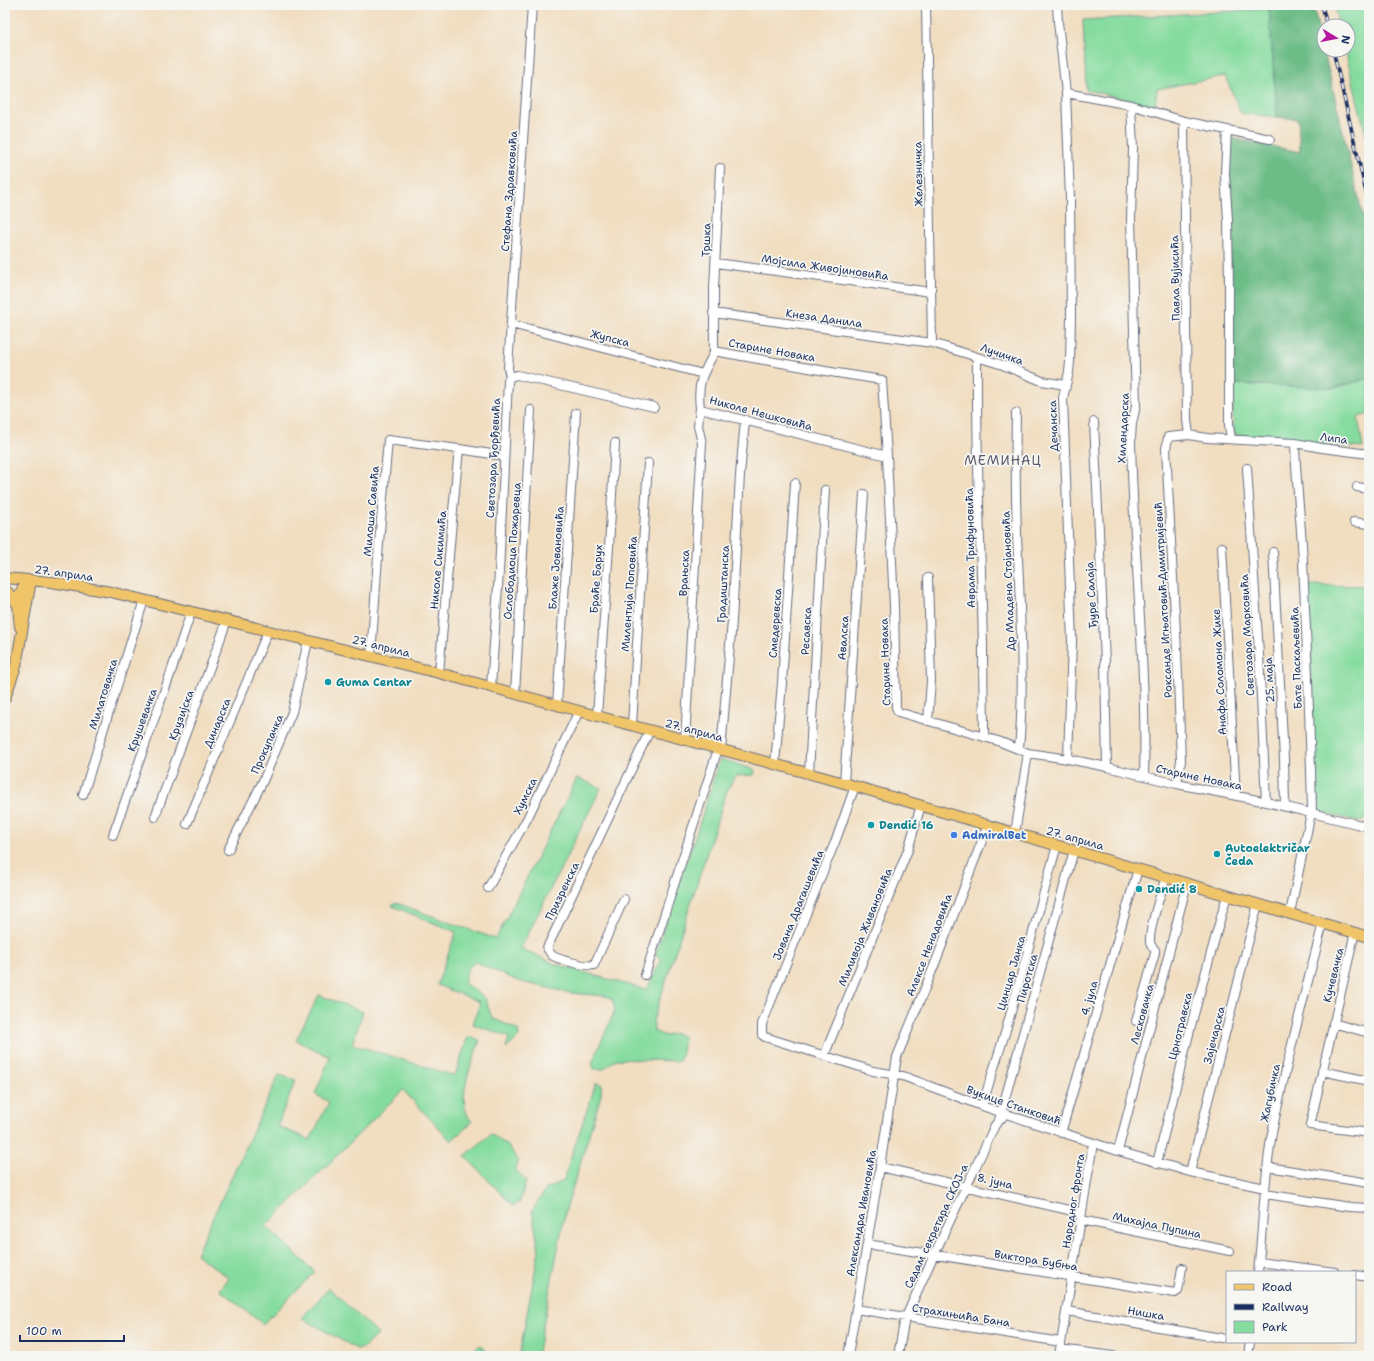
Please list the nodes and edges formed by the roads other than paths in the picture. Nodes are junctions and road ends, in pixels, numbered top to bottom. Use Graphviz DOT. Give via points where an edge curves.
graph roads {
  1 [pos="532,5"];
  2 [pos="926,5"];
  3 [pos="1057,5"];
  4 [pos="1066,94"];
  5 [pos="1131,105"];
  6 [pos="1184,121"];
  7 [pos="1227,130"];
  8 [pos="1270,139"];
  9 [pos="720,168"];
  10 [pos="716,263"];
  11 [pos="931,292"];
  12 [pos="713,313"];
  13 [pos="511,324"];
  14 [pos="932,343"];
  15 [pos="714,351"];
  16 [pos="977,358"];
  17 [pos="703,374"];
  18 [pos="510,377"];
  19 [pos="1065,385"];
  20 [pos="654,407"];
  21 [pos="700,408"];
  22 [pos="531,410"];
  23 [pos="576,413"];
  24 [pos="1016,413"];
  25 [pos="745,420"];
  26 [pos="1094,422"];
  27 [pos="1189,435"];
  28 [pos="1232,439"];
  29 [pos="615,443"];
  30 [pos="1295,443"];
  31 [pos="460,449"];
  32 [pos="1369,454"];
  33 [pos="504,456"];
  34 [pos="887,456"];
  35 [pos="648,463"];
  36 [pos="1247,468"];
  37 [pos="795,483"];
  38 [pos="1356,486"];
  39 [pos="1369,489"];
  40 [pos="825,490"];
  41 [pos="864,494"];
  42 [pos="1354,522"];
  43 [pos="1369,524"];
  44 [pos="1222,547"];
  45 [pos="1273,552"];
  46 [pos="5,578"];
  47 [pos="928,578"];
  48 [pos="30,580"];
  49 [pos="5,590"];
  50 [pos="144,600"];
  51 [pos="19,607"];
  52 [pos="191,612"];
  53 [pos="226,621"];
  54 [pos="268,631"];
  55 [pos="21,637"];
  56 [pos="308,641"];
  57 [pos="370,656"];
  58 [pos="439,673"];
  59 [pos="491,687"];
  60 [pos="515,694"];
  61 [pos="5,698"];
  62 [pos="557,705"];
  63 [pos="579,711"];
  64 [pos="597,716"];
  65 [pos="928,721"];
  66 [pos="632,725"];
  67 [pos="650,730"];
  68 [pos="984,737"];
  69 [pos="685,740"];
  70 [pos="720,749"];
  71 [pos="1019,749"];
  72 [pos="1028,752"];
  73 [pos="1068,759"];
  74 [pos="775,764"];
  75 [pos="1107,767"];
  76 [pos="809,773"];
  77 [pos="1144,776"];
  78 [pos="844,783"];
  79 [pos="1177,784"];
  80 [pos="855,786"];
  81 [pos="84,795"];
  82 [pos="1236,796"];
  83 [pos="1266,802"];
  84 [pos="921,805"];
  85 [pos="1285,806"];
  86 [pos="1311,813"];
  87 [pos="155,817"];
  88 [pos="187,824"];
  89 [pos="988,824"];
  90 [pos="1369,827"];
  91 [pos="1015,833"];
  92 [pos="113,835"];
  93 [pos="1057,845"];
  94 [pos="228,850"];
  95 [pos="1074,850"];
  96 [pos="1138,869"];
  97 [pos="1166,877"];
  98 [pos="1187,883"];
  99 [pos="488,888"];
  100 [pos="1227,895"];
  101 [pos="624,899"];
  102 [pos="1258,904"];
  103 [pos="1290,913"];
  104 [pos="1323,923"];
  105 [pos="1355,932"];
  106 [pos="1369,937"];
  107 [pos="644,975"];
  108 [pos="1136,1021"];
  109 [pos="1333,1023"];
  110 [pos="761,1032"];
  111 [pos="1369,1033"];
  112 [pos="824,1056"];
  113 [pos="1322,1071"];
  114 [pos="894,1074"];
  115 [pos="1369,1081"];
  116 [pos="985,1107"];
  117 [pos="998,1119"];
  118 [pos="1061,1133"];
  119 [pos="1369,1133"];
  120 [pos="1093,1144"];
  121 [pos="1118,1151"];
  122 [pos="1158,1163"];
  123 [pos="880,1167"];
  124 [pos="1268,1167"];
  125 [pos="1190,1172"];
  126 [pos="1369,1183"];
  127 [pos="967,1186"];
  128 [pos="1265,1191"];
  129 [pos="1369,1208"];
  130 [pos="1081,1217"];
  131 [pos="867,1244"];
  132 [pos="1230,1251"];
  133 [pos="933,1255"];
  134 [pos="1259,1262"];
  135 [pos="1182,1268"];
  136 [pos="1258,1271"];
  137 [pos="1327,1271"];
  138 [pos="1356,1275"];
  139 [pos="1072,1276"];
  140 [pos="1369,1277"];
  141 [pos="856,1309"];
  142 [pos="1067,1311"];
  143 [pos="906,1317"];
  144 [pos="1221,1338"];
  145 [pos="1250,1343"];
  146 [pos="1060,1349"];
  147 [pos="848,1356"];
  148 [pos="898,1356"];
  149 [pos="1113,1356"];
  150 [pos="1248,1356"];
  1 -- 13 [label="street, Стефана Здравковића"];
  2 -- 11 [label="street, Железничка"];
  3 -- 4 [label="street, Дечанска"];
  4 -- 5 [label="street"];
  4 -- 19 [label="street, Дечанска" via="1071,317 1070,362"];
  5 -- 6 [label="street"];
  5 -- 77 [label="street, Хилендарска" via="1136,406 1131,439 1143,690"];
  6 -- 7 [label="street"];
  6 -- 27 [label="street, Павла Вујисића" via="1186,420"];
  7 -- 8 [label="street"];
  7 -- 28 [label="street" via="1225,174 1228,220 1229,426"];
  9 -- 10 [label="street, Тршка"];
  10 -- 11 [label="street, Мојсила Живојиновића"];
  10 -- 12 [label="street, Тршка"];
  11 -- 14 [label="street, Железничка"];
  12 -- 14 [label="street, Кнеза Данила"];
  12 -- 15 [label="street, Николе Нешковића"];
  13 -- 17 [label="street, Жупска"];
  13 -- 18 [label="street, Стефана Здравковића" via="508,368"];
  14 -- 16 [label="street, Лучичка"];
  15 -- 17 [label="street, Николе Нешковића"];
  15 -- 34 [label="street, Старине Новака" via="882,380"];
  16 -- 19 [label="street, Лучичка" via="1003,365 1042,381"];
  16 -- 68 [label="street, Аврама Трифуновића"];
  17 -- 21 [label="street, Николе Нешковића" via="699,392"];
  18 -- 20 [label="street" via="517,375"];
  18 -- 33 [label="street, Светозара Ђорђевића"];
  19 -- 73 [label="street, Дечанска" via="1063,398 1072,641"];
  21 -- 25 [label="street, Николе Нешковића"];
  21 -- 69 [label="street, Врањска" via="698,426 702,443"];
  22 -- 60 [label="street, Ослободиоца Пожаревца"];
  23 -- 62 [label="street, Блаже Јовановића"];
  24 -- 71 [label="street, Др Младена Стојановића" via="1015,470 1022,651"];
  25 -- 34 [label="street, Николе Нешковића"];
  25 -- 70 [label="street, Градиштанска" via="732,621"];
  26 -- 75 [label="street, Ђуре Салаја"];
  27 -- 28 [label="street, Липа"];
  27 -- 79 [label="street, Роксанде Игњатовић-Димитријевић" via="1168,437 1166,441 1181,761"];
  28 -- 30 [label="street, Липа"];
  29 -- 64 [label="street, Браће Барух"];
  30 -- 32 [label="street, Липа"];
  30 -- 86 [label="street, Бате Паскаљевића" via="1303,566"];
  31 -- 33 [label="street"];
  31 -- 57 [label="street, Милоша Савића" via="388,440"];
  31 -- 58 [label="street, Николе Сикимића"];
  33 -- 59 [label="street, Светозара Ђорђевића"];
  34 -- 65 [label="street, Старине Новака" via="896,707 898,712"];
  35 -- 66 [label="street, Милентија Поповића"];
  36 -- 83 [label="street, Светозара Марковића"];
  37 -- 74 [label="street, Смедеревска"];
  38 -- 39 [label="street"];
  40 -- 76 [label="street, Ресавска"];
  41 -- 78 [label="street, Авалска"];
  42 -- 43 [label="street"];
  44 -- 82 [label="street, Анафа Соломона Жике"];
  45 -- 85 [label="street, 25. маја"];
  46 -- 48 [label="main road, 27. априла"];
  47 -- 65 [label="street" via="931,681"];
  48 -- 50 [label="main road, 27. априла"];
  48 -- 51 [label="main road" via="21,590"];
  48 -- 55 [label="main road"];
  49 -- 51 [label="main road"];
  50 -- 52 [label="main road, 27. априла"];
  50 -- 81 [label="street, Милатовачка"];
  51 -- 55 [label="main road"];
  52 -- 53 [label="main road, 27. априла"];
  52 -- 92 [label="street, Крушевачка"];
  53 -- 54 [label="main road, 27. априла"];
  53 -- 87 [label="street, Крузијска"];
  54 -- 56 [label="main road, 27. априла"];
  54 -- 88 [label="street, Динарска"];
  55 -- 61 [label="main road" via="16,666"];
  56 -- 57 [label="main road, 27. априла"];
  56 -- 94 [label="street, Прокупачка" via="292,712 263,781"];
  57 -- 58 [label="main road, 27. априла"];
  58 -- 59 [label="main road, 27. априла"];
  59 -- 60 [label="main road, 27. априла"];
  60 -- 62 [label="main road, 27. априла"];
  62 -- 63 [label="main road, 27. априла"];
  63 -- 64 [label="main road, 27. априла"];
  63 -- 99 [label="street, Хумска"];
  64 -- 66 [label="main road, 27. априла"];
  65 -- 68 [label="street, Старине Новака"];
  66 -- 67 [label="main road, 27. априла"];
  67 -- 69 [label="main road, 27. априла"];
  67 -- 101 [label="street, Призренска" via="547,948 550,953 590,966 594,965"];
  68 -- 71 [label="street, Старине Новака"];
  69 -- 70 [label="main road, 27. априла"];
  70 -- 74 [label="main road, 27. априла"];
  70 -- 107 [label="street, Градиштанска"];
  71 -- 72 [label="street, Старине Новака"];
  72 -- 73 [label="street, Старине Новака"];
  72 -- 91 [label="street"];
  73 -- 75 [label="street, Старине Новака"];
  74 -- 76 [label="main road, 27. априла"];
  75 -- 77 [label="street, Старине Новака"];
  76 -- 78 [label="main road, 27. априла"];
  77 -- 79 [label="street, Старине Новака"];
  78 -- 80 [label="main road, 27. априла"];
  79 -- 82 [label="street, Старине Новака"];
  80 -- 84 [label="main road, 27. априла"];
  80 -- 110 [label="street, Јована Драгашевића" via="838,837 762,1024"];
  82 -- 83 [label="street, Старине Новака"];
  83 -- 85 [label="street, Старине Новака"];
  84 -- 89 [label="main road, 27. априла"];
  84 -- 112 [label="street, Миливоја Живановића" via="908,850"];
  85 -- 86 [label="street, Старине Новака"];
  86 -- 90 [label="street"];
  86 -- 103 [label="street, Бате Паскаљевића"];
  89 -- 91 [label="main road, 27. априла"];
  89 -- 114 [label="street, Алексе Ненадовића" via="899,1050"];
  91 -- 93 [label="main road, 27. априла"];
  93 -- 95 [label="main road, 27. априла"];
  93 -- 116 [label="street, Цинцар Јанка"];
  95 -- 96 [label="main road, 27. априла"];
  95 -- 117 [label="street, Пиротска"];
  96 -- 97 [label="main road, 27. априла"];
  96 -- 118 [label="street, 4. јула"];
  97 -- 98 [label="main road, 27. априла"];
  97 -- 108 [label="street" via="1150,942 1155,950"];
  98 -- 100 [label="main road, 27. априла"];
  98 -- 121 [label="street, Лесковачка"];
  100 -- 102 [label="main road, 27. априла"];
  100 -- 122 [label="street, Црнотравска" via="1193,1018"];
  102 -- 103 [label="main road, 27. априла"];
  102 -- 125 [label="street, Зајечарска"];
  103 -- 104 [label="main road, 27. априла"];
  104 -- 105 [label="main road, 27. априла"];
  104 -- 124 [label="street, Жагубичка" via="1290,1048 1272,1134"];
  105 -- 106 [label="main road, 27. априла"];
  105 -- 109 [label="street, Кучевачка"];
  109 -- 111 [label="street"];
  109 -- 113 [label="street, Кучевачка"];
  110 -- 112 [label="street, Вукице Станковић" via="765,1037"];
  112 -- 114 [label="street, Вукице Станковић" via="873,1071"];
  113 -- 115 [label="street"];
  113 -- 119 [label="street, Кучевачка" via="1310,1125"];
  114 -- 116 [label="street, Вукице Станковић"];
  114 -- 123 [label="street, Александра Ивановића"];
  116 -- 117 [label="street, Вукице Станковић"];
  116 -- 117 [label="street"];
  117 -- 118 [label="street, Вукице Станковић" via="1011,1116"];
  117 -- 127 [label="street, Седам секретара СКОЈ-а"];
  118 -- 120 [label="street, Вукице Станковић"];
  120 -- 121 [label="street, Вукице Станковић"];
  120 -- 130 [label="street, Народног фронта"];
  121 -- 122 [label="street, Вукице Станковић"];
  122 -- 125 [label="street, Вукице Станковић"];
  123 -- 127 [label="street, 8. јуна"];
  123 -- 131 [label="street, Александра Ивановића"];
  124 -- 126 [label="street"];
  124 -- 128 [label="street, Жагубичка"];
  125 -- 128 [label="street, Вукице Станковић"];
  127 -- 130 [label="street, 8. јуна"];
  127 -- 133 [label="street, Седам секретара СКОЈ-а"];
  128 -- 129 [label="street, Вукице Станковић" via="1349,1208"];
  128 -- 134 [label="street, Жагубичка"];
  130 -- 132 [label="street, Михајла Пупина"];
  130 -- 139 [label="street, Народног фронта"];
  131 -- 133 [label="street, Виктора Бубња"];
  131 -- 141 [label="street, Александра Ивановића"];
  133 -- 139 [label="street, Виктора Бубња"];
  133 -- 143 [label="street, Седам секретара СКОЈ-а"];
  134 -- 136 [label="street, Жагубичка"];
  134 -- 137 [label="street"];
  135 -- 139 [label="street, Виктора Бубња" via="1176,1293"];
  138 -- 140 [label="street"];
  139 -- 142 [label="street, Народног фронта"];
  141 -- 143 [label="street, Страхињића Бана"];
  141 -- 147 [label="street, Александра Ивановића"];
  142 -- 144 [label="street, Нишка"];
  142 -- 146 [label="street, Народног фронта"];
  143 -- 146 [label="street, Страхињића Бана"];
  143 -- 148 [label="street, Седам секретара СКОЈ-а"];
  145 -- 150 [label="street"];
  146 -- 149 [label="street, Страхињића Бана"];
}
